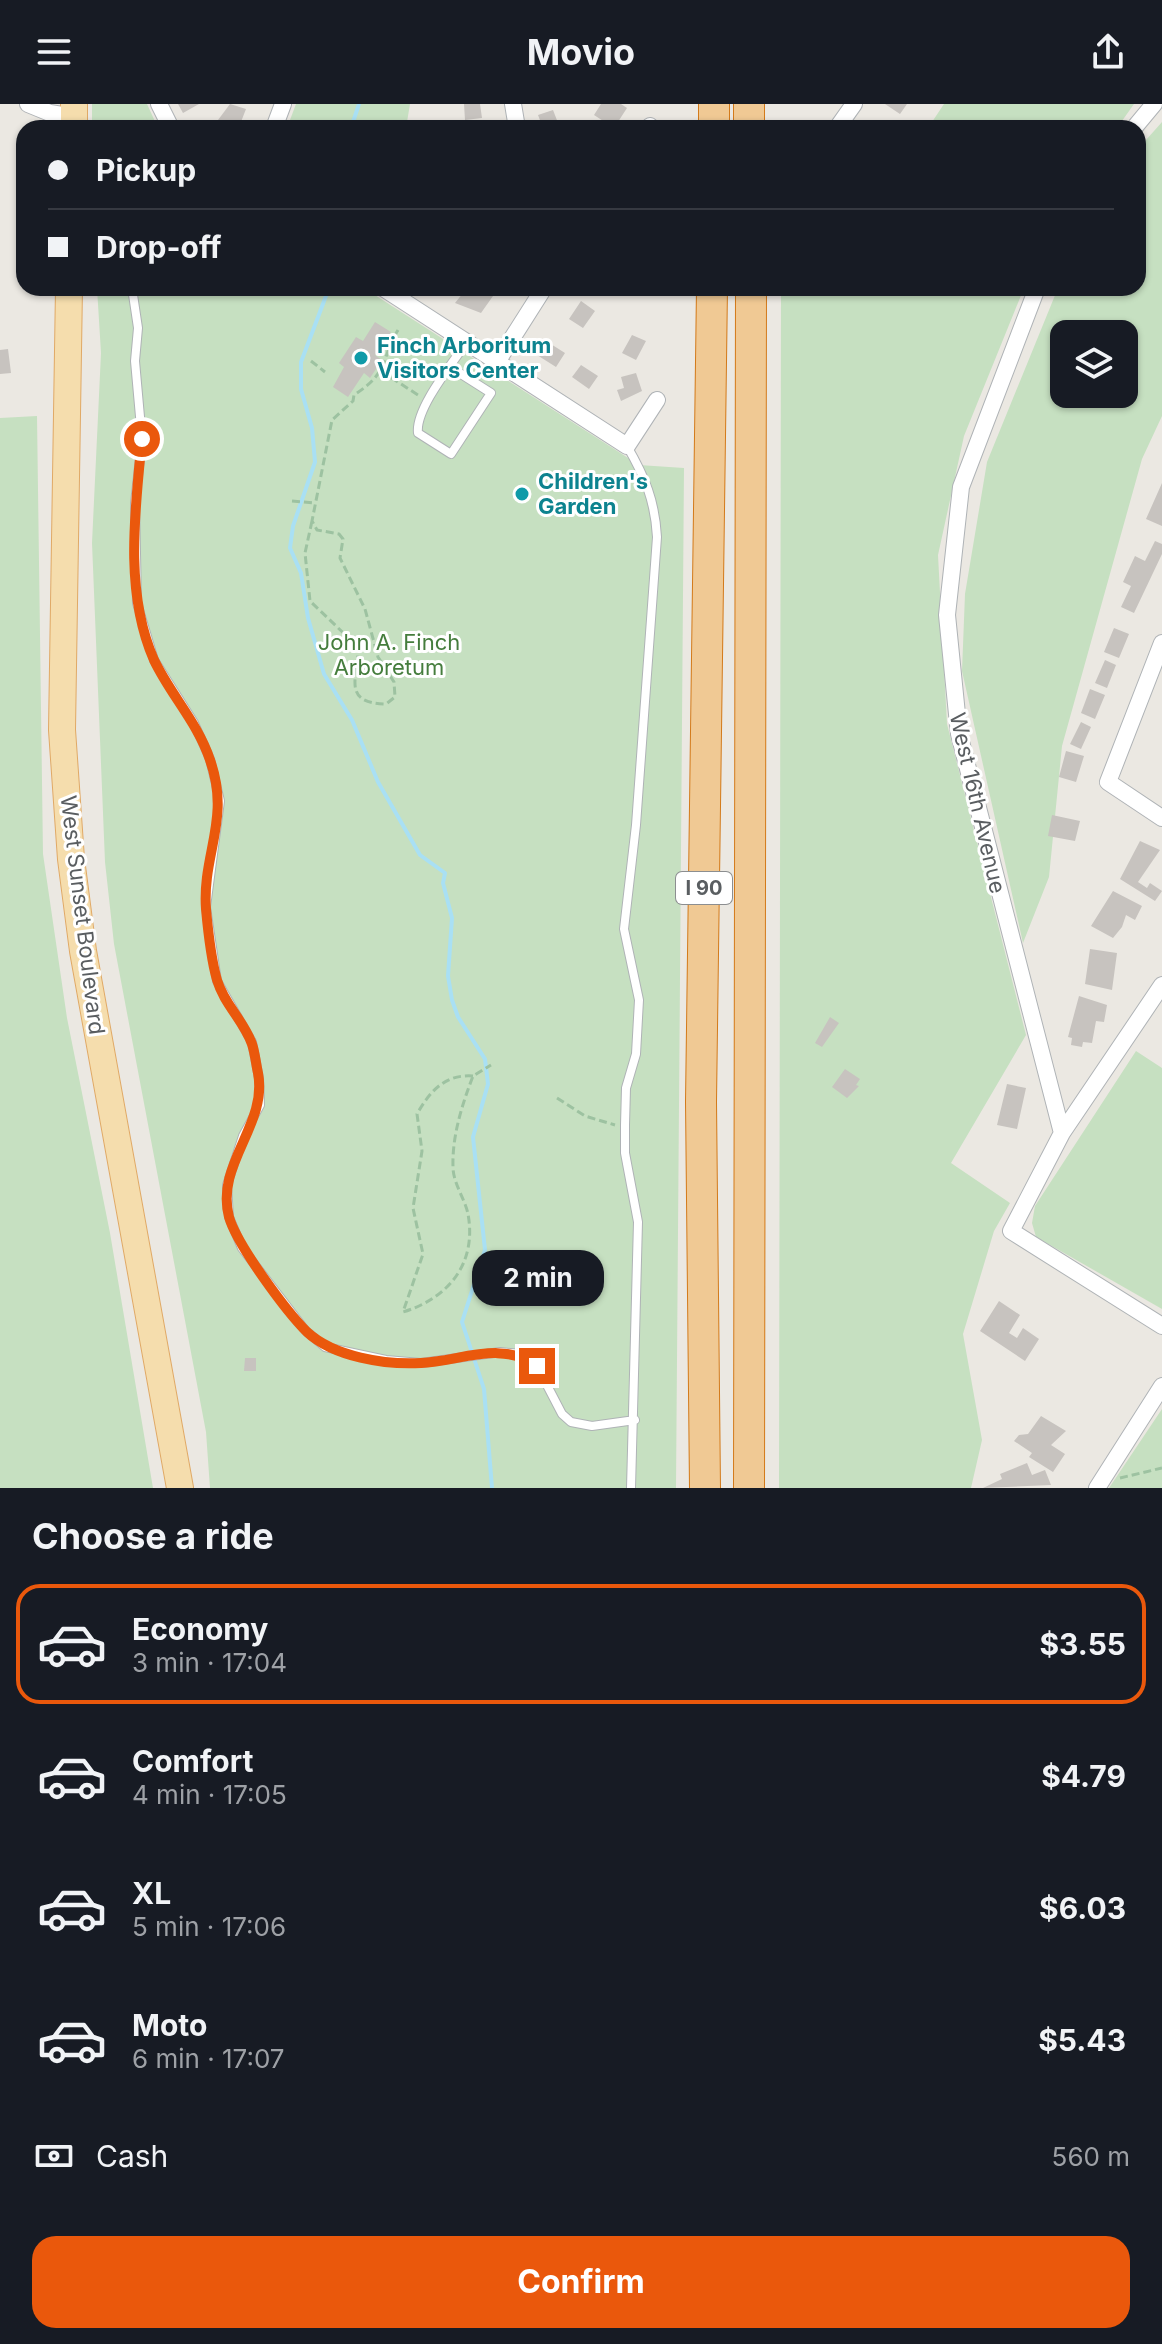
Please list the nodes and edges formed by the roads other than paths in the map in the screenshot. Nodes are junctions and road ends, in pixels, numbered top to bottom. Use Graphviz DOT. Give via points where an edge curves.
graph roads {
  1 [pos="28,104"];
  2 [pos="1154,104"];
  3 [pos="74,116"];
  4 [pos="1141,120"];
  5 [pos="69,296"];
  6 [pos="133,296"];
  7 [pos="395,296"];
  8 [pos="539,296"];
  9 [pos="712,296"];
  10 [pos="751,296"];
  11 [pos="1034,296"];
  12 [pos="467,342"];
  13 [pos="497,362"];
  14 [pos="450,367"];
  15 [pos="657,400"];
  16 [pos="627,446"];
  17 [pos="1162,643"];
  18 [pos="1162,818"];
  19 [pos="1162,985"];
  20 [pos="1062,1133"];
  21 [pos="1162,1326"];
  22 [pos="1162,1386"];
  23 [pos="635,1420"];
  24 [pos="1099,1485"];
  25 [pos="180,1488"];
  26 [pos="631,1488"];
  27 [pos="705,1488"];
  28 [pos="749,1488"];
  1 -- 3 [label="street"];
  2 -- 4 [label="street"];
  5 -- 25 [label="main road, West Sunset Boulevard" via="62,730 71,859"];
  6 -- 23 [label="lane" via="142,439 135,503 137,603 154,660 210,759 220,801 206,907 217,981 252,1042 259,1078 260,1105 227,1185 229,1217 242,1248 305,1330 325,1347 409,1362 521,1354 537,1366 571,1422 592,1426"];
  7 -- 12 [label="street"];
  8 -- 13 [label="street"];
  9 -- 27 [label="highway, I 90" via="701,1102"];
  10 -- 28 [label="highway, I 90"];
  11 -- 20 [label="street, West 16th Avenue" via="961,487 947,615 959,734"];
  12 -- 13 [label="street"];
  12 -- 14 [label="lane"];
  13 -- 16 [label="street"];
  14 -- 14 [label="lane" via="416,420 418,433 451,454 491,393"];
  15 -- 16 [label="street"];
  16 -- 23 [label="lane" via="648,482 657,537 624,929 639,1000 625,1125 638,1222"];
  17 -- 18 [label="street" via="1108,782"];
  19 -- 20 [label="street"];
  20 -- 21 [label="street" via="1011,1231"];
  22 -- 24 [label="street"];
  23 -- 26 [label="lane"];
}
